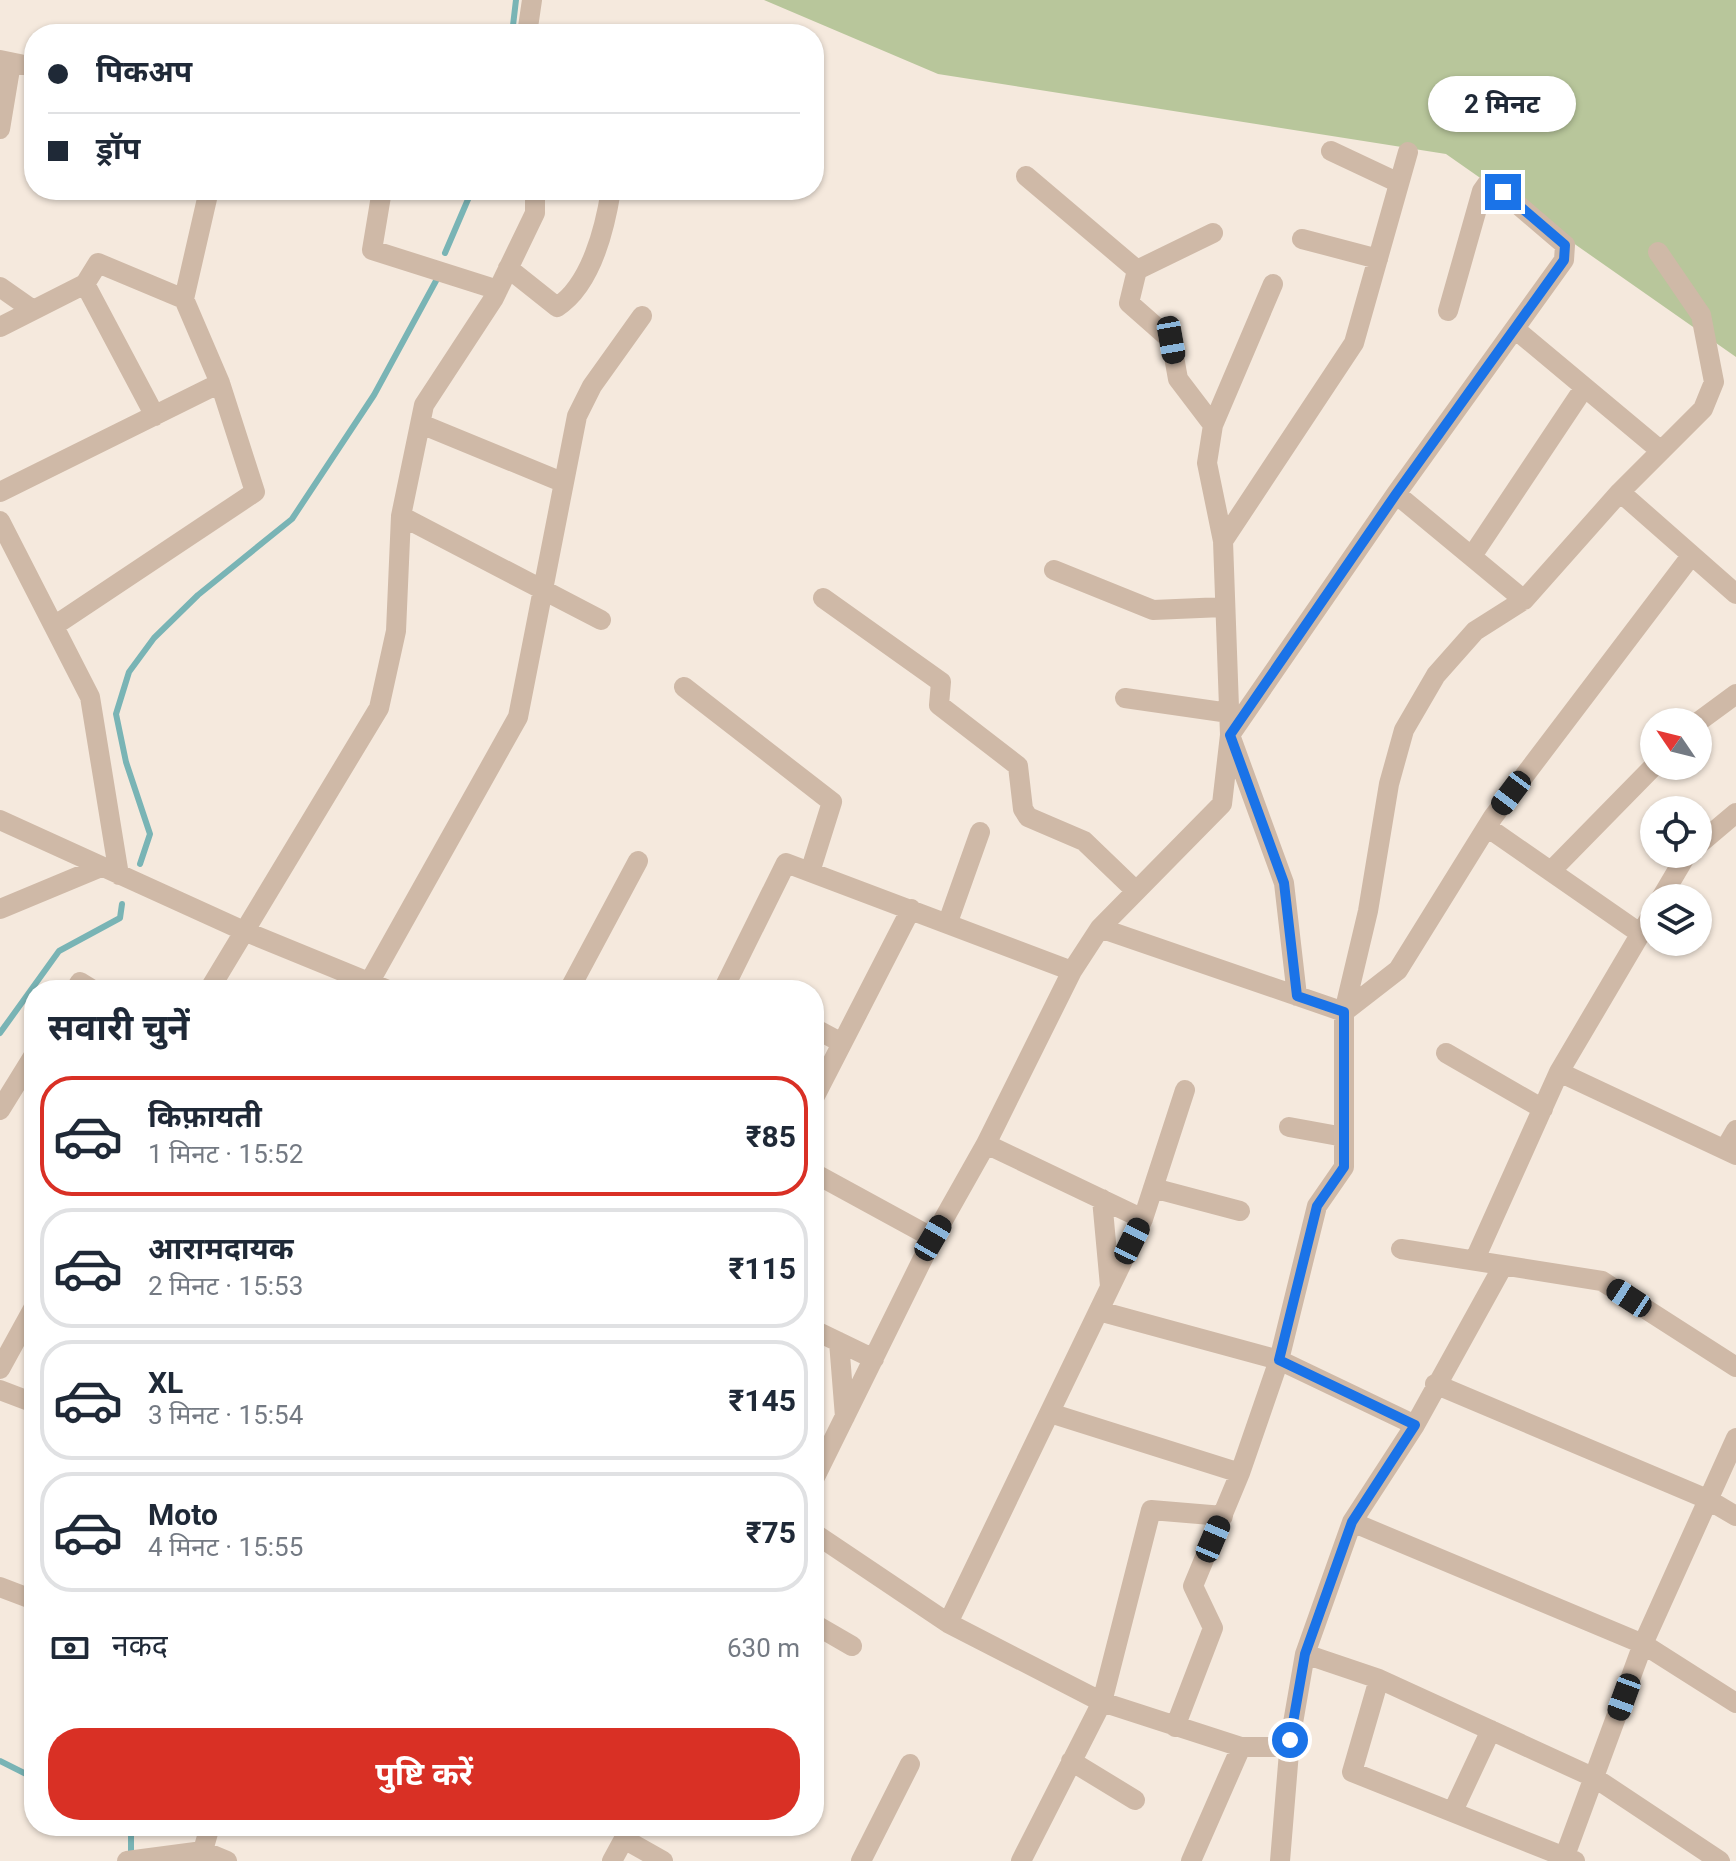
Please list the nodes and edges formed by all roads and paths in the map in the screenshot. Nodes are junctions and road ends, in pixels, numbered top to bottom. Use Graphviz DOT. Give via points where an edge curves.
graph roads {
  1 [pos="532,0"];
  2 [pos="528,24"];
  3 [pos="5,62"];
  4 [pos="0,129"];
  5 [pos="1331,151"];
  6 [pos="1408,152"];
  7 [pos="1026,176"];
  8 [pos="1399,183"];
  9 [pos="207,200"];
  10 [pos="380,200"];
  11 [pos="535,200"];
  12 [pos="608,200"];
  13 [pos="1213,233"];
  14 [pos="1302,239"];
  15 [pos="1658,252"];
  16 [pos="1378,259"];
  17 [pos="508,268"];
  18 [pos="1137,270"];
  19 [pos="85,284"];
  20 [pos="1273,284"];
  21 [pos="0,287"];
  22 [pos="498,290"];
  23 [pos="184,299"];
  24 [pos="30,308"];
  25 [pos="1448,311"];
  26 [pos="642,316"];
  27 [pos="0,327"];
  28 [pos="1515,329"];
  29 [pos="220,383"];
  30 [pos="1584,388"];
  31 [pos="155,416"];
  32 [pos="421,424"];
  33 [pos="1213,425"];
  34 [pos="1661,451"];
  35 [pos="562,482"];
  36 [pos="0,492"];
  37 [pos="1620,492"];
  38 [pos="1396,494"];
  39 [pos="401,516"];
  40 [pos="0,521"];
  41 [pos="1223,541"];
  42 [pos="1472,556"];
  43 [pos="1691,556"];
  44 [pos="1054,570"];
  45 [pos="543,590"];
  46 [pos="1736,594"];
  47 [pos="823,598"];
  48 [pos="1524,600"];
  49 [pos="1223,607"];
  50 [pos="601,620"];
  51 [pos="54,626"];
  52 [pos="684,687"];
  53 [pos="1736,694"];
  54 [pos="1125,698"];
  55 [pos="1712,712"];
  56 [pos="1229,713"];
  57 [pos="1230,735"];
  58 [pos="1640,780"];
  59 [pos="1736,813"];
  60 [pos="0,820"];
  61 [pos="1487,827"];
  62 [pos="980,832"];
  63 [pos="1712,833"];
  64 [pos="638,861"];
  65 [pos="110,871"];
  66 [pos="1551,871"];
  67 [pos="810,872"];
  68 [pos="1136,891"];
  69 [pos="0,909"];
  70 [pos="911,909"];
  71 [pos="948,922"];
  72 [pos="1100,928"];
  73 [pos="244,931"];
  74 [pos="1640,933"];
  75 [pos="1640,936"];
  76 [pos="1072,971"];
  77 [pos="215,980"];
  78 [pos="356,980"];
  79 [pos="378,980"];
  80 [pos="574,980"];
  81 [pos="734,980"];
  82 [pos="1304,998"];
  83 [pos="1344,1012"];
  84 [pos="824,1033"];
  85 [pos="842,1043"];
  86 [pos="1446,1053"];
  87 [pos="24,1071"];
  88 [pos="1559,1072"];
  89 [pos="824,1078"];
  90 [pos="1185,1090"];
  91 [pos="1543,1109"];
  92 [pos="0,1110"];
  93 [pos="1289,1127"];
  94 [pos="1736,1130"];
  95 [pos="1344,1137"];
  96 [pos="986,1144"];
  97 [pos="1730,1152"];
  98 [pos="824,1178"];
  99 [pos="1153,1188"];
  100 [pos="1102,1199"];
  101 [pos="1240,1211"];
  102 [pos="1143,1219"];
  103 [pos="933,1238"];
  104 [pos="1401,1249"];
  105 [pos="1475,1259"];
  106 [pos="1503,1266"];
  107 [pos="1110,1286"];
  108 [pos="1099,1311"];
  109 [pos="24,1325"];
  110 [pos="824,1335"];
  111 [pos="839,1342"];
  112 [pos="874,1359"];
  113 [pos="1279,1360"];
  114 [pos="1736,1367"];
  115 [pos="0,1369"];
  116 [pos="1435,1384"];
  117 [pos="0,1390"];
  118 [pos="24,1399"];
  119 [pos="1050,1413"];
  120 [pos="845,1417"];
  121 [pos="1402,1419"];
  122 [pos="1736,1438"];
  123 [pos="824,1459"];
  124 [pos="1240,1473"];
  125 [pos="1707,1499"];
  126 [pos="1223,1516"];
  127 [pos="1736,1516"];
  128 [pos="1352,1522"];
  129 [pos="824,1540"];
  130 [pos="0,1587"];
  131 [pos="24,1594"];
  132 [pos="948,1623"];
  133 [pos="824,1630"];
  134 [pos="1643,1644"];
  135 [pos="852,1646"];
  136 [pos="1305,1654"];
  137 [pos="1379,1679"];
  138 [pos="1102,1702"];
  139 [pos="1736,1703"];
  140 [pos="1175,1727"];
  141 [pos="1491,1730"];
  142 [pos="1277,1745"];
  143 [pos="1241,1747"];
  144 [pos="1071,1761"];
  145 [pos="910,1764"];
  146 [pos="1595,1778"];
  147 [pos="1135,1800"];
  148 [pos="1453,1811"];
  149 [pos="207,1836"];
  150 [pos="625,1836"];
  151 [pos="632,1836"];
  152 [pos="201,1856"];
  153 [pos="1568,1859"];
  154 [pos="127,1861"];
  155 [pos="227,1861"];
  156 [pos="612,1861"];
  157 [pos="663,1861"];
  158 [pos="861,1861"];
  159 [pos="1021,1861"];
  160 [pos="1191,1861"];
  161 [pos="1280,1861"];
  162 [pos="1720,1861"];
  1 -- 2 [label="street"];
  3 -- 4 [label="street"];
  5 -- 8 [label="street"];
  6 -- 8 [label="street"];
  7 -- 18 [label="street"];
  8 -- 16 [label="street"];
  9 -- 23 [label="street"];
  10 -- 22 [label="street" via="372,250"];
  11 -- 17 [label="street" via="535,213"];
  12 -- 17 [label="street" via="591,263 568,301 557,307 548,303"];
  13 -- 18 [label="street"];
  14 -- 16 [label="street"];
  15 -- 34 [label="street" via="1701,315 1714,382 1703,409"];
  16 -- 41 [label="street" via="1354,343"];
  17 -- 22 [label="street"];
  18 -- 33 [label="street" via="1129,303 1171,340 1178,379"];
  19 -- 23 [label="street" via="98,263"];
  19 -- 24 [label="street"];
  19 -- 31 [label="street"];
  20 -- 33 [label="street"];
  21 -- 24 [label="street"];
  22 -- 32 [label="street" via="424,405"];
  23 -- 29 [label="street"];
  24 -- 27 [label="street"];
  25 -- 28 [label="street" via="1482,191 1492,185 1558,238 1566,251"];
  26 -- 35 [label="street" via="577,416"];
  28 -- 30 [label="street"];
  28 -- 38 [label="street"];
  29 -- 31 [label="street"];
  29 -- 51 [label="street" via="255,492"];
  30 -- 34 [label="street"];
  30 -- 42 [label="street"];
  31 -- 36 [label="street"];
  32 -- 35 [label="street"];
  32 -- 39 [label="street"];
  33 -- 41 [label="street" via="1207,463"];
  34 -- 37 [label="street"];
  35 -- 45 [label="street"];
  37 -- 43 [label="street"];
  37 -- 48 [label="street"];
  38 -- 42 [label="street"];
  38 -- 57 [label="street"];
  39 -- 45 [label="street"];
  39 -- 73 [label="street" via="396,631 379,708"];
  40 -- 51 [label="street"];
  41 -- 49 [label="street"];
  42 -- 48 [label="street"];
  43 -- 46 [label="street"];
  43 -- 61 [label="street"];
  44 -- 49 [label="street" via="1153,610"];
  45 -- 50 [label="street"];
  45 -- 79 [label="street" via="518,717"];
  47 -- 68 [label="street" via="941,682 939,705 1018,766 1028,817 1084,841"];
  48 -- 83 [label="street" via="1475,631 1436,675 1404,730"];
  49 -- 56 [label="street"];
  51 -- 65 [label="street" via="90,697"];
  52 -- 67 [label="street" via="832,802"];
  53 -- 55 [label="street"];
  54 -- 56 [label="street"];
  56 -- 57 [label="street"];
  57 -- 68 [label="street" via="1222,804"];
  57 -- 82 [label="street" via="1284,883"];
  58 -- 66 [label="street"];
  59 -- 63 [label="street"];
  60 -- 65 [label="street"];
  61 -- 66 [label="street"];
  61 -- 83 [label="street" via="1398,970"];
  62 -- 71 [label="street"];
  64 -- 80 [label="street"];
  65 -- 69 [label="street"];
  65 -- 73 [label="street"];
  66 -- 74 [label="street"];
  67 -- 70 [label="street"];
  67 -- 81 [label="street" via="786,863"];
  68 -- 72 [label="street"];
  70 -- 71 [label="street"];
  70 -- 85 [label="street"];
  71 -- 76 [label="street"];
  72 -- 76 [label="street"];
  72 -- 82 [label="street"];
  73 -- 77 [label="street"];
  73 -- 78 [label="street"];
  75 -- 88 [label="street"];
  76 -- 96 [label="street"];
  82 -- 83 [label="street"];
  83 -- 95 [label="street"];
  84 -- 85 [label="street"];
  85 -- 89 [label="street"];
  86 -- 91 [label="street"];
  87 -- 92 [label="street"];
  88 -- 91 [label="street"];
  88 -- 97 [label="street"];
  90 -- 99 [label="street"];
  91 -- 105 [label="street"];
  93 -- 95 [label="street"];
  94 -- 97 [label="street"];
  95 -- 113 [label="street" via="1344,1167 1317,1206"];
  96 -- 100 [label="street"];
  96 -- 103 [label="street"];
  98 -- 103 [label="street"];
  99 -- 101 [label="street"];
  99 -- 102 [label="street"];
  100 -- 102 [label="street"];
  100 -- 107 [label="street"];
  102 -- 107 [label="street"];
  103 -- 112 [label="street"];
  104 -- 105 [label="street"];
  105 -- 106 [label="street"];
  106 -- 114 [label="street" via="1602,1281"];
  106 -- 116 [label="street"];
  107 -- 108 [label="street"];
  108 -- 113 [label="street"];
  108 -- 119 [label="street"];
  109 -- 115 [label="street"];
  110 -- 111 [label="street"];
  111 -- 112 [label="street"];
  111 -- 120 [label="street"];
  112 -- 120 [label="street"];
  113 -- 121 [label="street"];
  113 -- 124 [label="street"];
  116 -- 121 [label="street"];
  116 -- 125 [label="street"];
  117 -- 118 [label="street"];
  119 -- 124 [label="street"];
  119 -- 132 [label="street"];
  120 -- 123 [label="street"];
  121 -- 128 [label="street"];
  122 -- 125 [label="street"];
  124 -- 126 [label="street"];
  125 -- 127 [label="street"];
  125 -- 134 [label="street"];
  126 -- 138 [label="street" via="1151,1510"];
  126 -- 140 [label="street" via="1193,1586 1213,1628"];
  128 -- 134 [label="street"];
  128 -- 136 [label="street"];
  129 -- 132 [label="street"];
  130 -- 131 [label="street"];
  132 -- 138 [label="street"];
  133 -- 135 [label="street"];
  134 -- 139 [label="street"];
  134 -- 146 [label="street"];
  136 -- 137 [label="street"];
  136 -- 142 [label="street"];
  137 -- 141 [label="street"];
  137 -- 148 [label="street" via="1352,1772"];
  138 -- 140 [label="street"];
  138 -- 144 [label="street"];
  140 -- 143 [label="street"];
  141 -- 146 [label="street"];
  141 -- 148 [label="street"];
  142 -- 143 [label="street"];
  142 -- 161 [label="street"];
  143 -- 160 [label="street"];
  144 -- 147 [label="street"];
  144 -- 159 [label="street"];
  145 -- 158 [label="street"];
  146 -- 153 [label="street"];
  146 -- 162 [label="street"];
  148 -- 153 [label="street"];
  149 -- 152 [label="street"];
  150 -- 156 [label="street"];
  151 -- 157 [label="street"];
  152 -- 154 [label="street"];
  152 -- 155 [label="street"];
}
